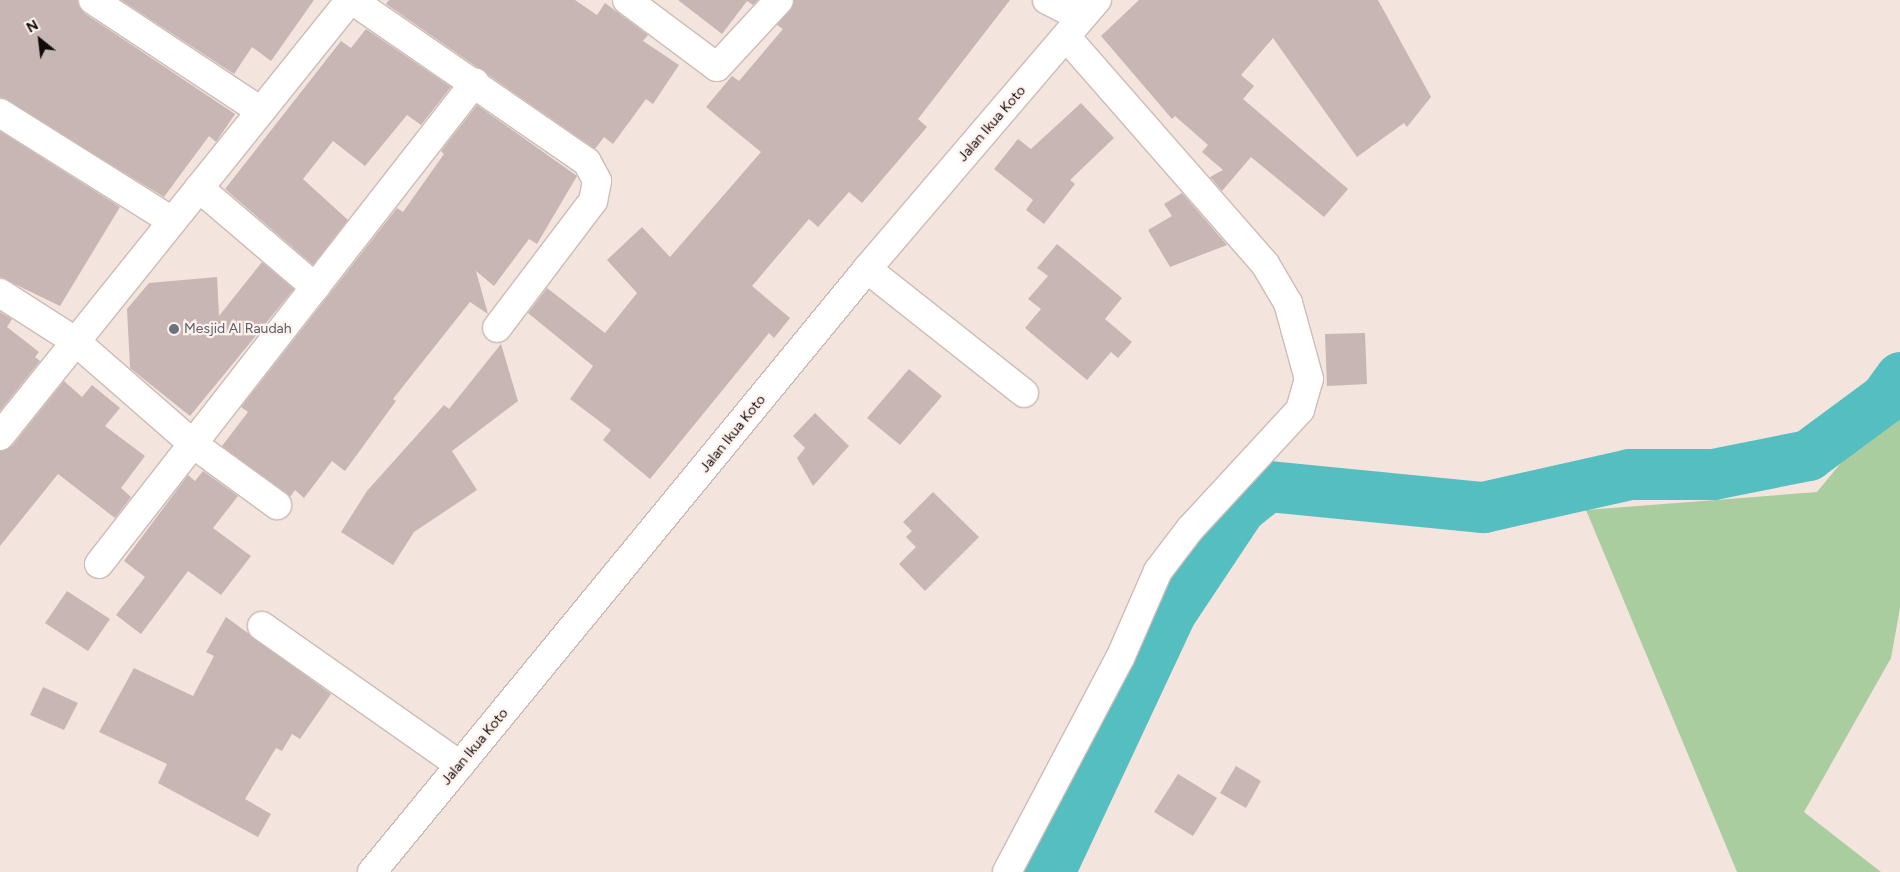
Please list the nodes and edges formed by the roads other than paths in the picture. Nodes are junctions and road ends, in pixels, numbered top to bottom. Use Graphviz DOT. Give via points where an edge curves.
graph roads {
  1 [pos="93,0"];
  2 [pos="351,0"];
  3 [pos="627,0"];
  4 [pos="779,0"];
  5 [pos="1047,0"];
  6 [pos="1082,19"];
  7 [pos="475,82"];
  8 [pos="261,111"];
  9 [pos="0,113"];
  10 [pos="199,188"];
  11 [pos="172,221"];
  12 [pos="867,269"];
  13 [pos="315,287"];
  14 [pos="0,293"];
  15 [pos="498,328"];
  16 [pos="75,341"];
  17 [pos="1024,393"];
  18 [pos="0,436"];
  19 [pos="193,444"];
  20 [pos="277,505"];
  21 [pos="99,564"];
  22 [pos="262,626"];
  23 [pos="460,764"];
  24 [pos="372,872"];
  25 [pos="1006,872"];
  1 -- 8 [label="street"];
  2 -- 7 [label="street"];
  2 -- 8 [label="street"];
  3 -- 4 [label="street" via="717,66"];
  5 -- 6 [label="street"];
  6 -- 12 [label="street, Jalan Ikua Koto"];
  6 -- 25 [label="street" via="1265,264 1288,303 1309,379 1300,410 1190,530 1158,571 1120,658"];
  7 -- 13 [label="street"];
  7 -- 15 [label="street" via="587,162 597,182 593,201"];
  8 -- 10 [label="street"];
  9 -- 11 [label="street"];
  10 -- 11 [label="street"];
  10 -- 13 [label="street"];
  11 -- 16 [label="street"];
  12 -- 17 [label="street"];
  12 -- 23 [label="street, Jalan Ikua Koto"];
  13 -- 19 [label="street"];
  14 -- 16 [label="street"];
  16 -- 18 [label="street"];
  16 -- 19 [label="street"];
  19 -- 20 [label="street"];
  19 -- 21 [label="street"];
  22 -- 23 [label="street"];
  23 -- 24 [label="street, Jalan Ikua Koto"];
}
